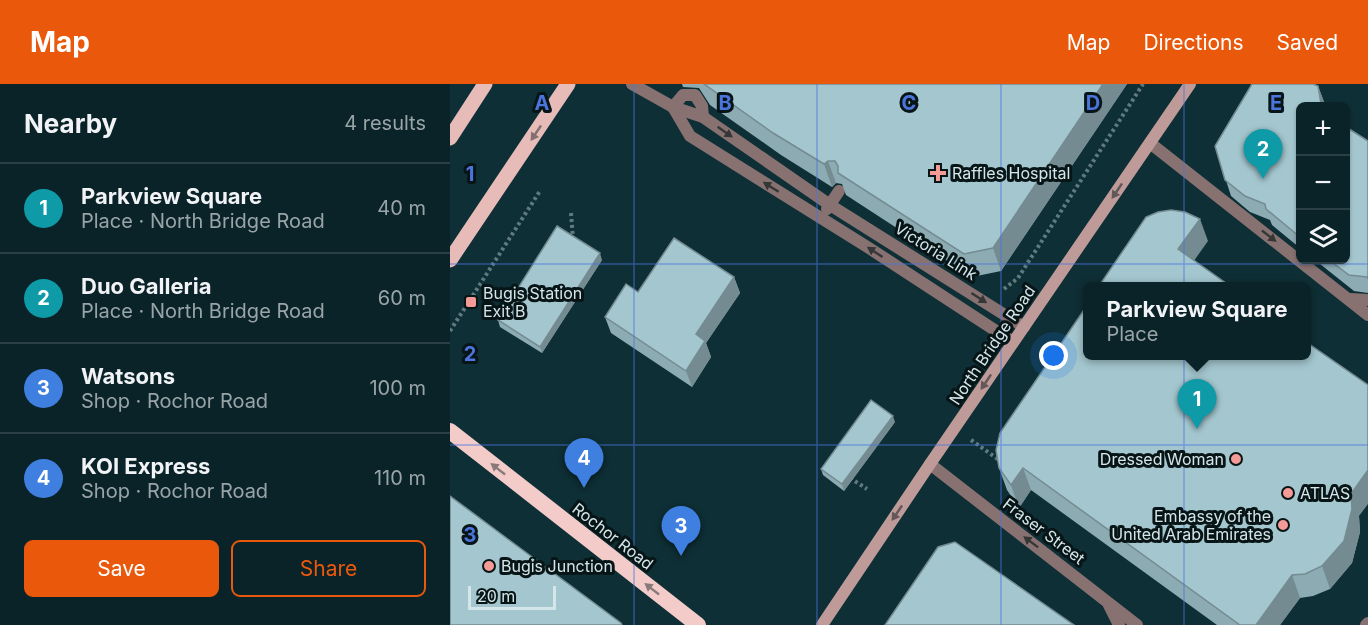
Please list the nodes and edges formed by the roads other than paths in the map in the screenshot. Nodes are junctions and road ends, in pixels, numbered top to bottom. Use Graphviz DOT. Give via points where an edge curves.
graph roads {
  1 [pos="485,84"];
  2 [pos="568,84"];
  3 [pos="632,84"];
  4 [pos="1190,84"];
  5 [pos="673,107"];
  6 [pos="703,117"];
  7 [pos="450,138"];
  8 [pos="1150,142"];
  9 [pos="838,191"];
  10 [pos="830,205"];
  11 [pos="821,218"];
  12 [pos="450,260"];
  13 [pos="934,269"];
  14 [pos="925,284"];
  15 [pos="1350,299"];
  16 [pos="1367,300"];
  17 [pos="1368,315"];
  18 [pos="1024,327"];
  19 [pos="1013,342"];
  20 [pos="450,431"];
  21 [pos="930,464"];
  22 [pos="1107,601"];
  23 [pos="698,625"];
  24 [pos="822,625"];
  25 [pos="1119,625"];
  26 [pos="1137,625"];
  1 -- 7 [label="main road"];
  2 -- 12 [label="main road, one-way"];
  3 -- 5 [label="lane, Victoria Link"];
  4 -- 8 [label="main road, North Bridge Road"];
  5 -- 6 [label="lane, Victoria Link"];
  5 -- 6 [label="lane, Victoria Link" via="683,95 695,95"];
  11 -- 5 [label="lane, Victoria Link, one-way" via="690,136"];
  6 -- 10 [label="lane, Victoria Link, one-way"];
  8 -- 15 [label="lane, one-way"];
  8 -- 18 [label="main road, North Bridge Road, one-way"];
  9 -- 10 [label="lane"];
  10 -- 11 [label="lane"];
  10 -- 13 [label="lane, Victoria Link"];
  14 -- 11 [label="lane, Victoria Link, one-way"];
  13 -- 14 [label="lane"];
  13 -- 18 [label="lane, Victoria Link, one-way"];
  14 -- 19 [label="lane, Victoria Link"];
  15 -- 16 [label="lane"];
  15 -- 17 [label="lane"];
  18 -- 19 [label="main road, North Bridge Road"];
  19 -- 21 [label="main road, North Bridge Road, one-way"];
  23 -- 20 [label="highway, Rochor Road, one-way"];
  22 -- 21 [label="lane, Fraser Street, one-way"];
  21 -- 24 [label="main road, North Bridge Road, one-way"];
  22 -- 25 [label="lane"];
  22 -- 26 [label="lane, Fraser Street"];
}
